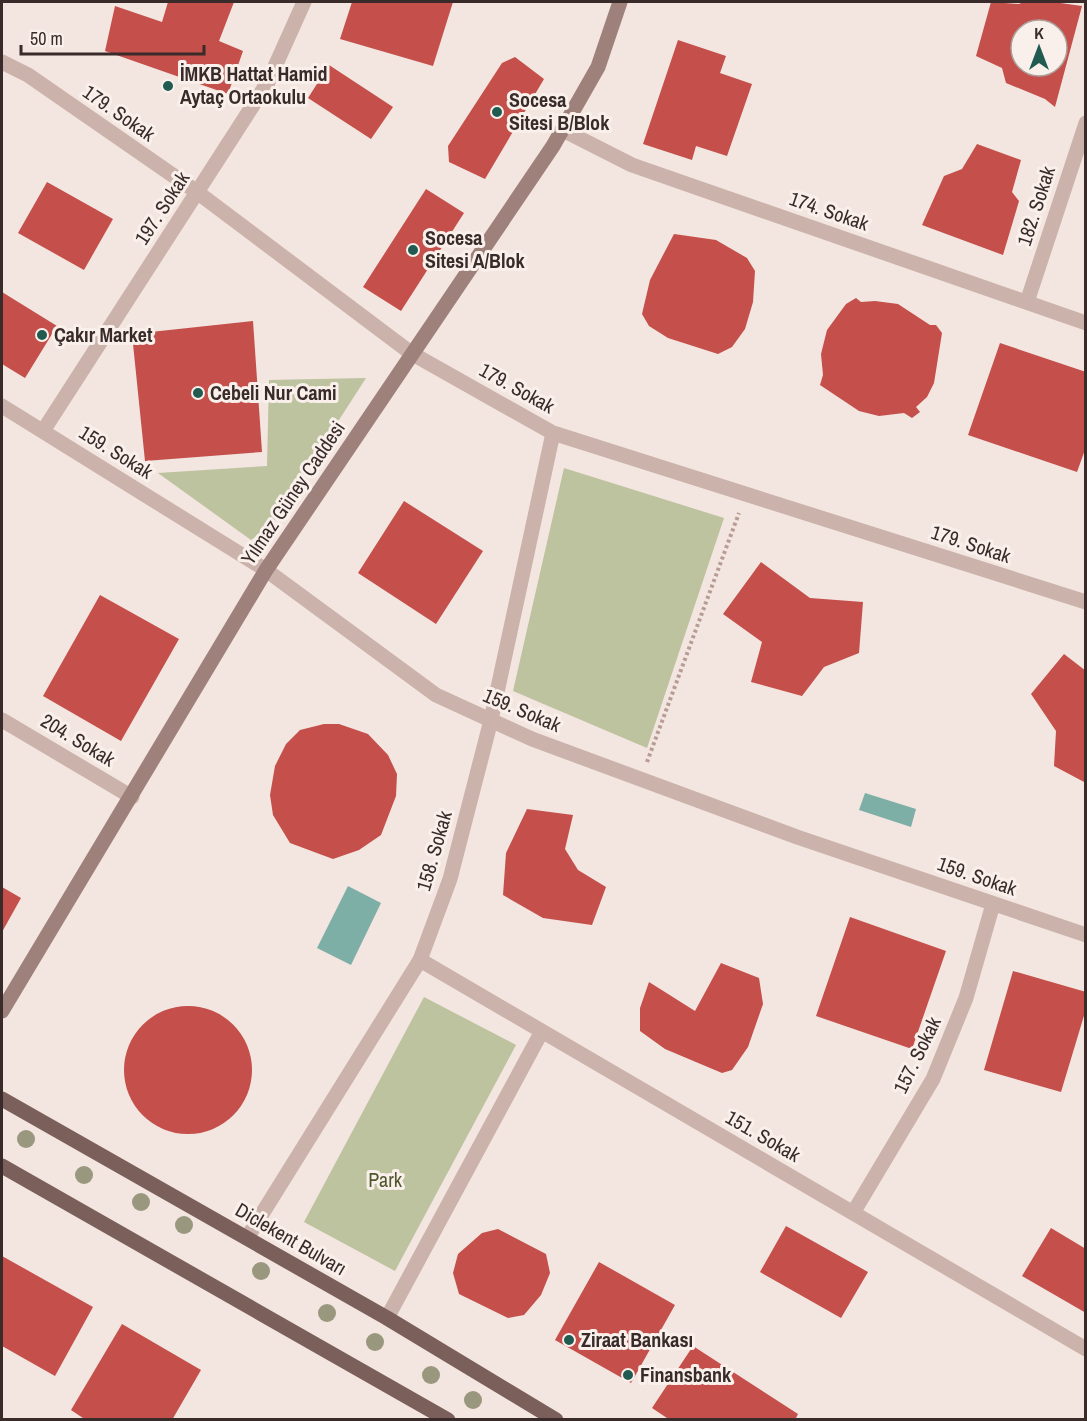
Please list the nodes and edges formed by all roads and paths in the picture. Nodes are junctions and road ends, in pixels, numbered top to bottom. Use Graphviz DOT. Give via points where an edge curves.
graph roads {
  1 [pos="304,2"];
  2 [pos="620,2"];
  3 [pos="2,62"];
  4 [pos="1086,123"];
  5 [pos="562,130"];
  6 [pos="197,192"];
  7 [pos="1027,302"];
  8 [pos="1086,323"];
  9 [pos="411,353"];
  10 [pos="2,406"];
  11 [pos="43,431"];
  12 [pos="553,433"];
  13 [pos="746,494"];
  14 [pos="266,570"];
  15 [pos="1086,602"];
  16 [pos="2,720"];
  17 [pos="491,720"];
  18 [pos="640,779"];
  19 [pos="132,797"];
  20 [pos="993,904"];
  21 [pos="1086,935"];
  22 [pos="420,960"];
  23 [pos="2,1011"];
  24 [pos="542,1031"];
  25 [pos="2,1099"];
  26 [pos="2,1167"];
  27 [pos="853,1213"];
  28 [pos="247,1238"];
  29 [pos="387,1318"];
  30 [pos="1086,1349"];
  31 [pos="448,1419"];
  32 [pos="556,1419"];
  1 -- 6 [label="street, 197. Sokak" via="268,82"];
  2 -- 5 [label="street, Yılmaz Güney Caddesi" via="598,68"];
  3 -- 6 [label="street, 179. Sokak" via="28,75"];
  4 -- 7 [label="street, 182. Sokak"];
  5 -- 7 [label="street, 174. Sokak" via="632,165"];
  5 -- 9 [label="street, Yılmaz Güney Caddesi"];
  6 -- 9 [label="street, 179. Sokak"];
  6 -- 11 [label="street, 197. Sokak"];
  7 -- 8 [label="street, 174. Sokak"];
  9 -- 12 [label="street, 179. Sokak"];
  9 -- 14 [label="street, Yılmaz Güney Caddesi"];
  10 -- 11 [label="street, 159. Sokak"];
  11 -- 14 [label="street, 159. Sokak"];
  12 -- 13 [label="street, 179. Sokak"];
  12 -- 17 [label="street, 158. Sokak"];
  13 -- 15 [label="street, 179. Sokak"];
  13 -- 18 [label="path"];
  14 -- 17 [label="street, 159. Sokak" via="436,695"];
  14 -- 19 [label="street, Yılmaz Güney Caddesi"];
  16 -- 19 [label="street, 204. Sokak"];
  17 -- 18 [label="street, 159. Sokak"];
  17 -- 22 [label="street, 158. Sokak" via="450,879"];
  18 -- 20 [label="street, 159. Sokak"];
  19 -- 23 [label="street, Yılmaz Güney Caddesi"];
  20 -- 21 [label="street, 159. Sokak"];
  20 -- 27 [label="street, 157. Sokak" via="966,998 933,1079"];
  22 -- 24 [label="street, 151. Sokak"];
  22 -- 28 [label="street, 158. Sokak"];
  24 -- 27 [label="street, 151. Sokak"];
  24 -- 29 [label="street"];
  25 -- 28 [label="main road, Diclekent Bulvarı"];
  26 -- 31 [label="main road"];
  27 -- 30 [label="street, 151. Sokak"];
  28 -- 29 [label="main road, Diclekent Bulvarı"];
  29 -- 32 [label="main road, Diclekent Bulvarı"];
}
